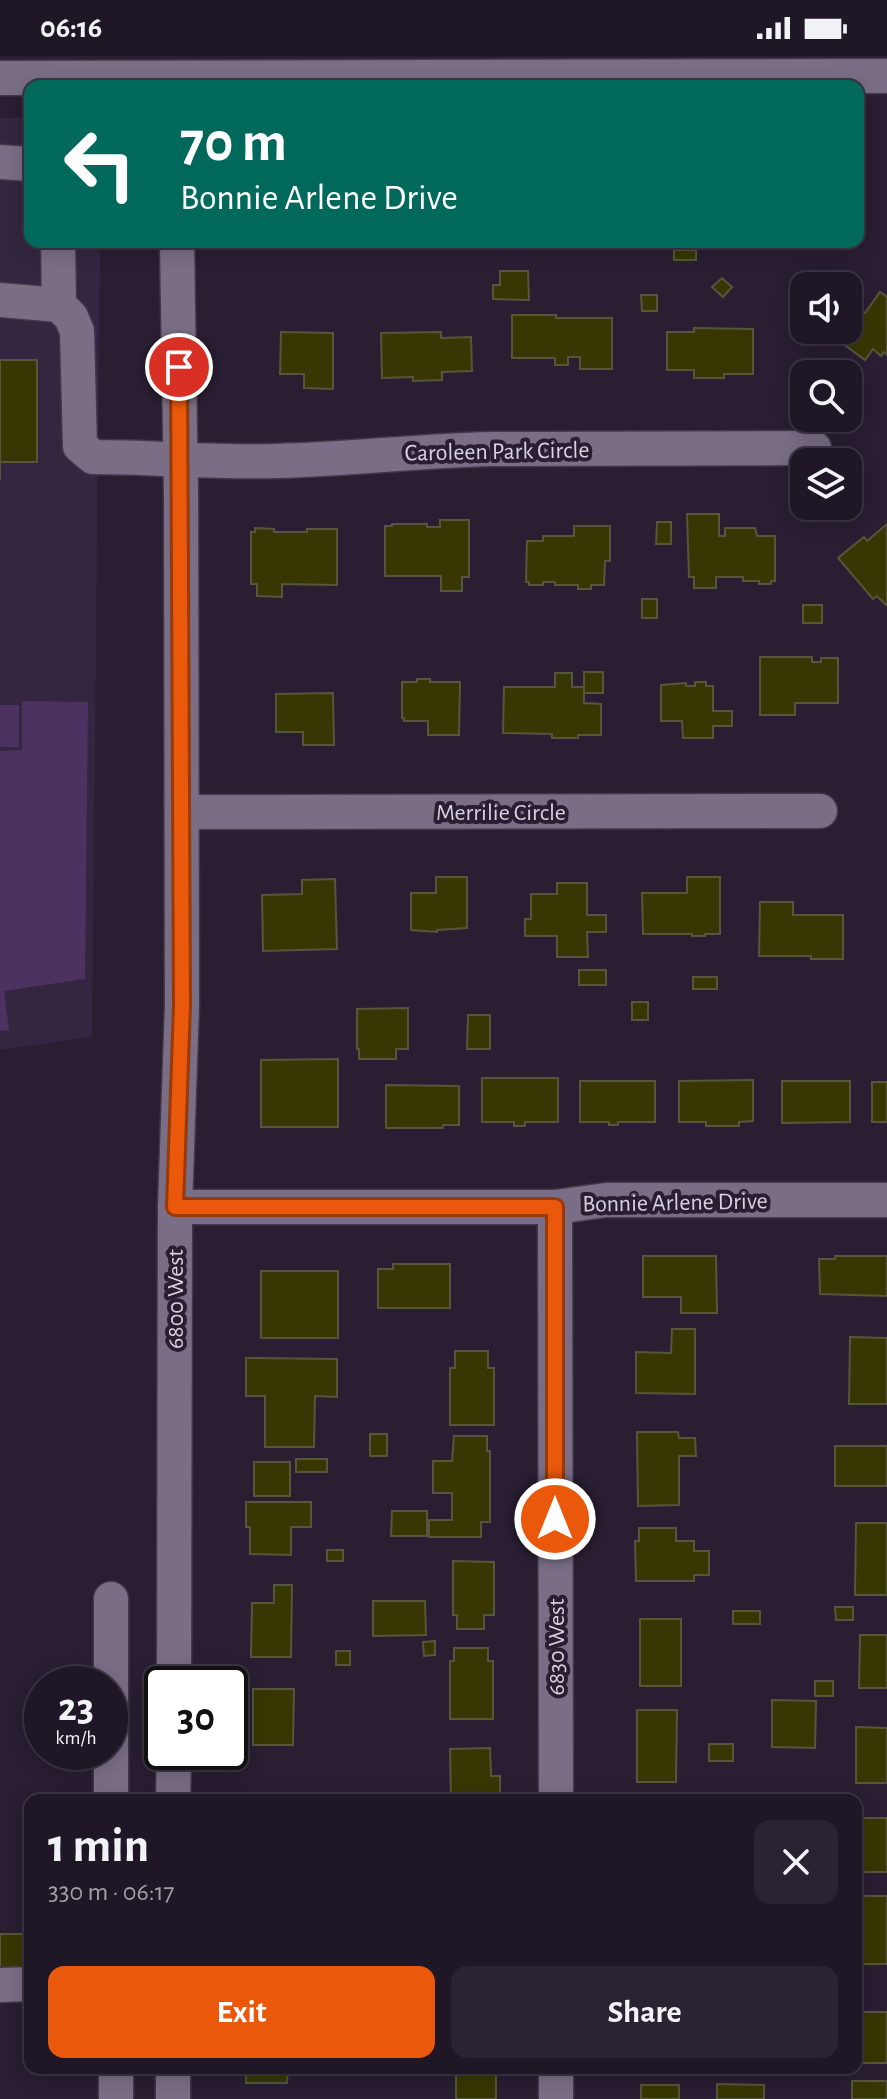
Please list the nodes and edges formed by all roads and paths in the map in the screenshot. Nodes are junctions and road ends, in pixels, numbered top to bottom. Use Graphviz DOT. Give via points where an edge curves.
graph roads {
  1 [pos="175,73"];
  2 [pos="887,76"];
  3 [pos="0,78"];
  4 [pos="0,162"];
  5 [pos="24,164"];
  6 [pos="58,248"];
  7 [pos="177,248"];
  8 [pos="0,300"];
  9 [pos="59,305"];
  10 [pos="790,448"];
  11 [pos="181,460"];
  12 [pos="820,811"];
  13 [pos="183,812"];
  14 [pos="887,1200"];
  15 [pos="175,1207"];
  16 [pos="555,1207"];
  17 [pos="111,1599"];
  18 [pos="174,1666"];
  19 [pos="174,1770"];
  20 [pos="111,1794"];
  21 [pos="173,1794"];
  22 [pos="556,1794"];
  23 [pos="24,1984"];
  24 [pos="0,1985"];
  25 [pos="116,2074"];
  26 [pos="173,2074"];
  27 [pos="556,2074"];
  28 [pos="116,2099"];
  29 [pos="173,2099"];
  30 [pos="556,2099"];
  1 -- 2 [label="street"];
  1 -- 3 [label="street"];
  4 -- 5 [label="street"];
  6 -- 9 [label="street"];
  7 -- 11 [label="street, 6800 West"];
  8 -- 9 [label="street"];
  9 -- 11 [label="street, Caroleen Park Circle" via="77,331 80,446 93,457"];
  10 -- 11 [label="street, Caroleen Park Circle" via="438,450 323,460"];
  11 -- 13 [label="street, 6800 West"];
  12 -- 13 [label="street, Merrilie Circle"];
  13 -- 15 [label="street, 6800 West"];
  14 -- 16 [label="street, Bonnie Arlene Drive" via="606,1200"];
  15 -- 16 [label="street, Bonnie Arlene Drive"];
  15 -- 18 [label="street, 6800 West"];
  16 -- 22 [label="street, 6830 West"];
  17 -- 20 [label="street"];
  19 -- 21 [label="street"];
  23 -- 24 [label="street"];
  25 -- 28 [label="street"];
  26 -- 29 [label="street"];
  27 -- 30 [label="street"];
}
